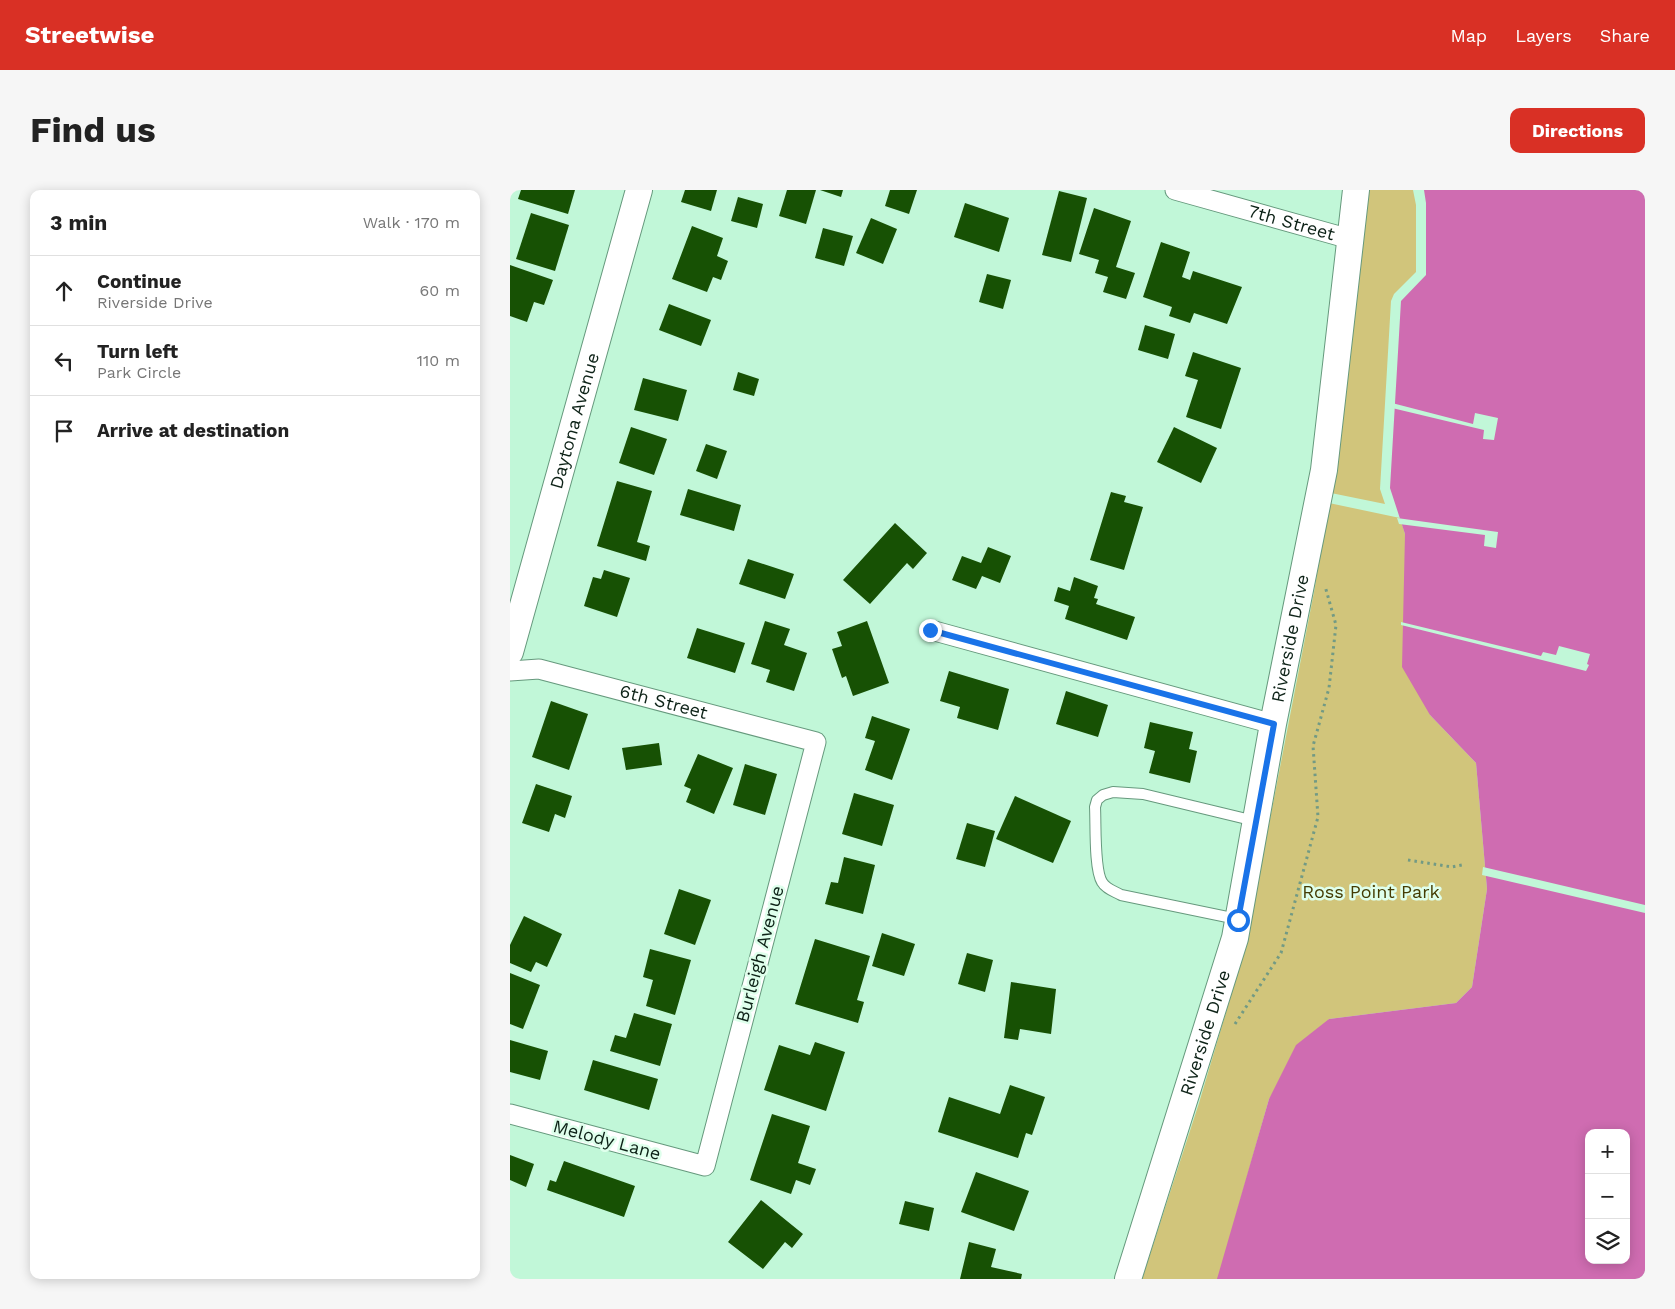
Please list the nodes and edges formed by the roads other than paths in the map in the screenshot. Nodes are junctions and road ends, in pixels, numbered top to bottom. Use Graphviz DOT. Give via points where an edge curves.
graph roads {
  1 [pos="639,190"];
  2 [pos="1175,190"];
  3 [pos="1356,190"];
  4 [pos="1350,239"];
  5 [pos="930,630"];
  6 [pos="510,652"];
  7 [pos="510,671"];
  8 [pos="1274,724"];
  9 [pos="816,742"];
  10 [pos="1256,821"];
  11 [pos="1238,920"];
  12 [pos="510,1114"];
  13 [pos="705,1166"];
  14 [pos="1128,1279"];
  1 -- 6 [label="street, Daytona Avenue"];
  2 -- 4 [label="street, 7th Street"];
  3 -- 4 [label="street, Riverside Drive"];
  4 -- 8 [label="street, Riverside Drive" via="1324,470"];
  5 -- 8 [label="street"];
  7 -- 9 [label="street, 6th Street" via="539,669"];
  8 -- 10 [label="street, Riverside Drive"];
  9 -- 13 [label="street, Burleigh Avenue"];
  10 -- 11 [label="street, Riverside Drive"];
  10 -- 11 [label="lane" via="1143,794 1113,792 1103,795 1095,807 1098,869 1107,888 1121,895"];
  11 -- 14 [label="street, Riverside Drive"];
  12 -- 13 [label="street, Melody Lane"];
}
